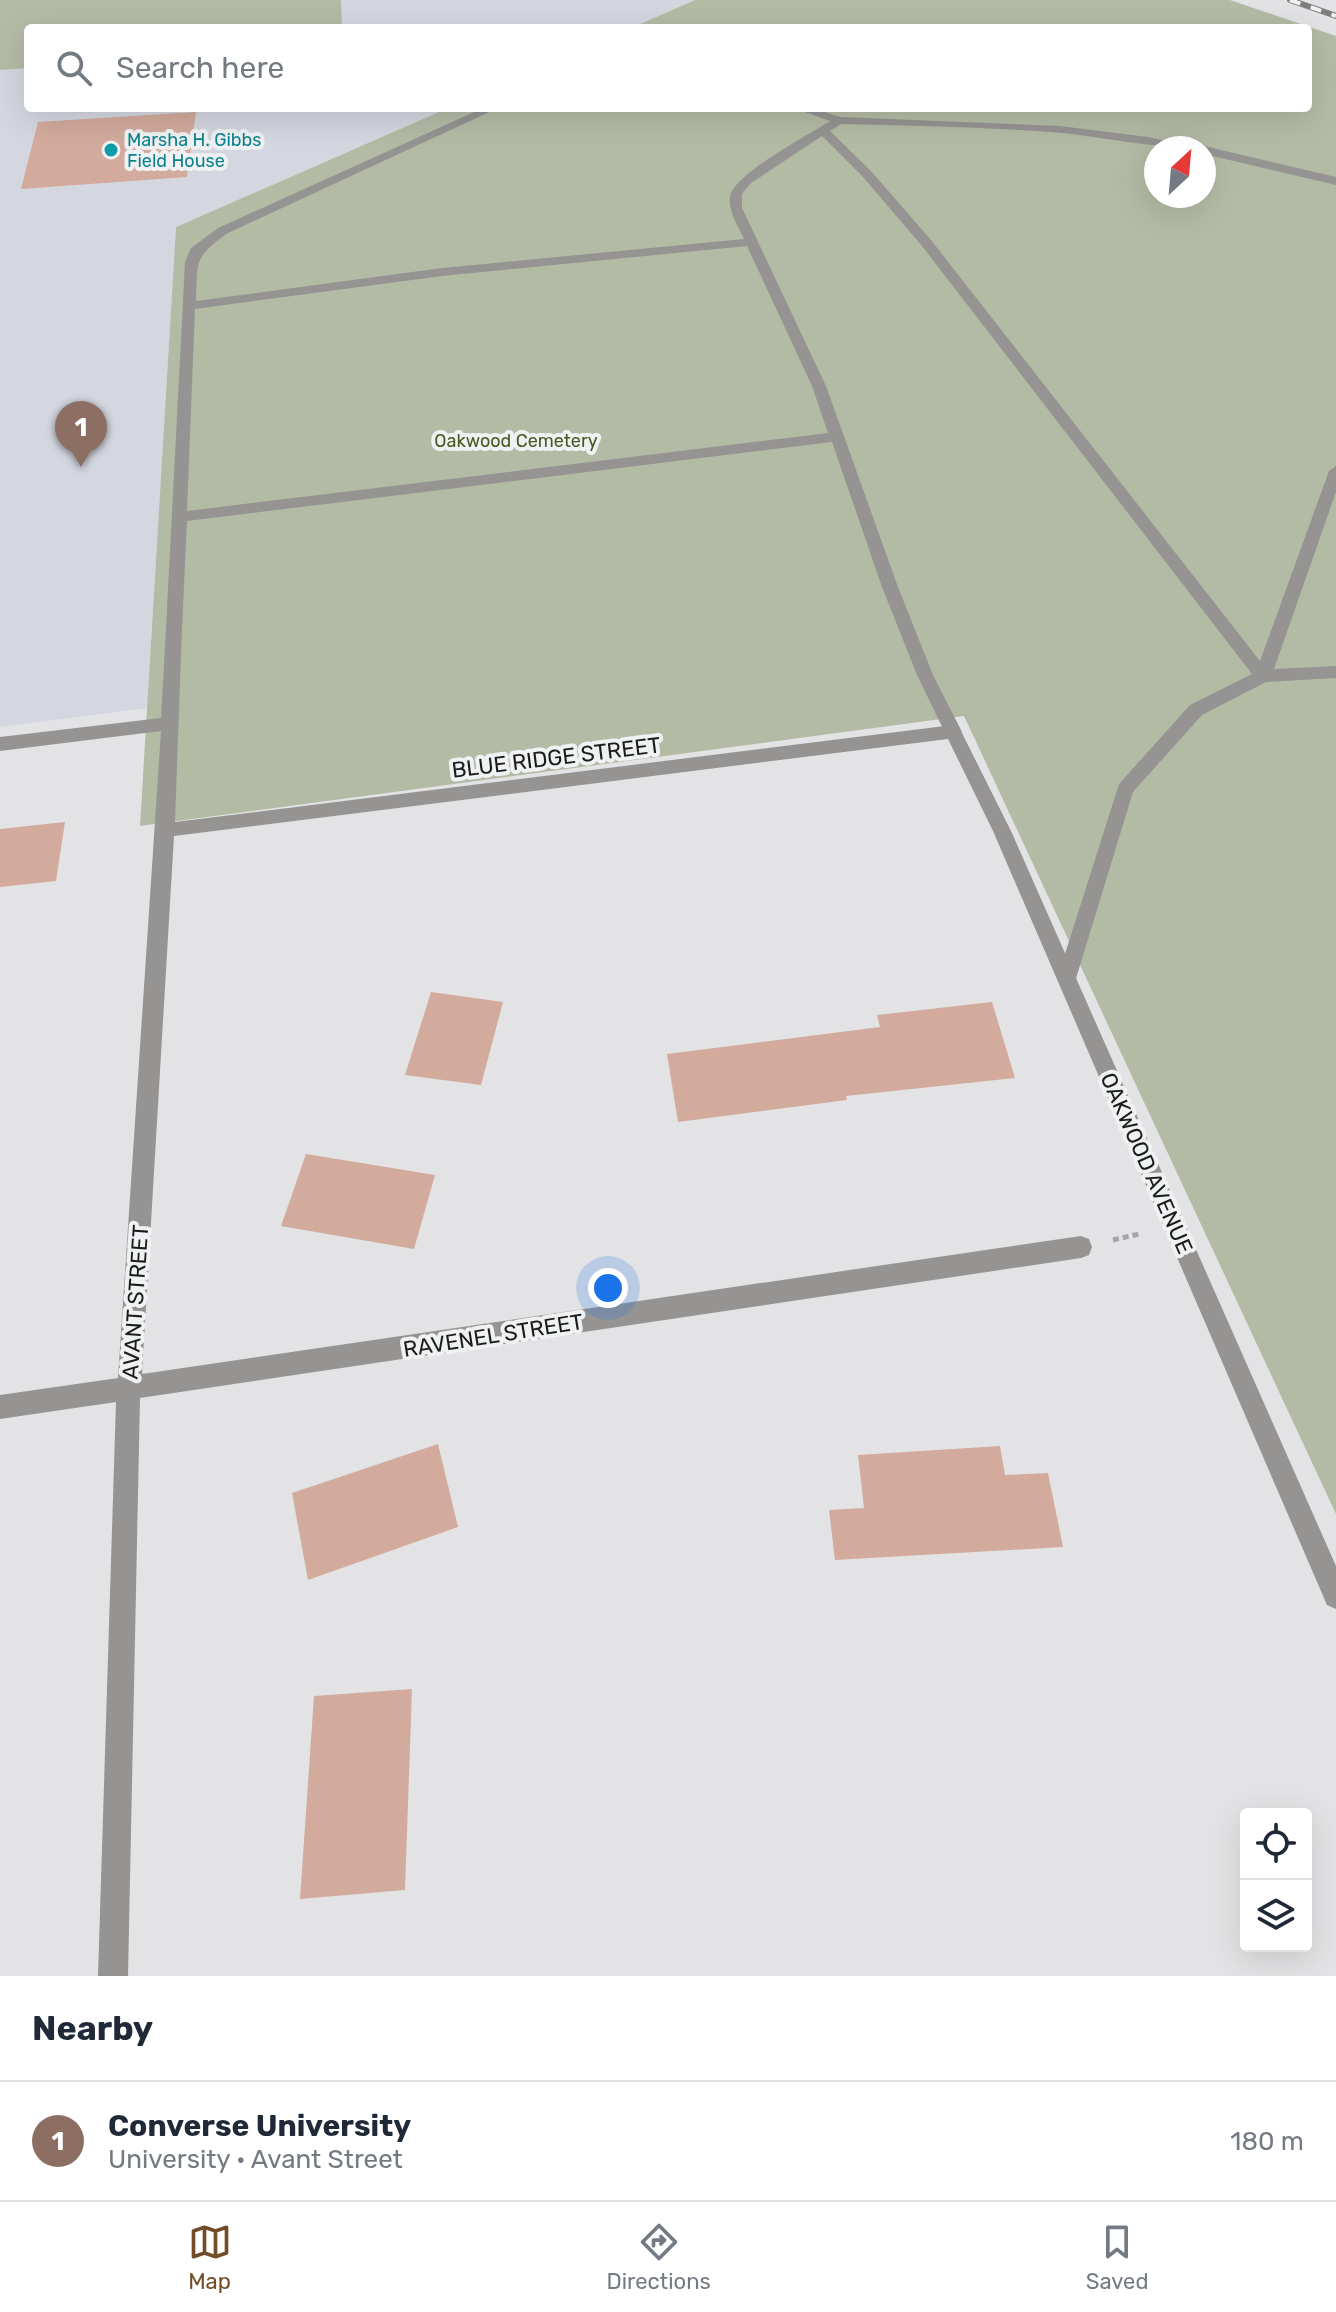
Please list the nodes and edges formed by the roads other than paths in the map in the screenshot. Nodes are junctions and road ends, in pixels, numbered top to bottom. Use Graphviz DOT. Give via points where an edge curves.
graph roads {
  1 [pos="483,112"];
  2 [pos="813,112"];
  3 [pos="839,120"];
  4 [pos="824,131"];
  5 [pos="1144,138"];
  6 [pos="1216,153"];
  7 [pos="1336,181"];
  8 [pos="751,242"];
  9 [pos="191,306"];
  10 [pos="837,437"];
  11 [pos="1336,471"];
  12 [pos="180,517"];
  13 [pos="1336,672"];
  14 [pos="1263,676"];
  15 [pos="169,724"];
  16 [pos="953,732"];
  17 [pos="0,744"];
  18 [pos="165,830"];
  19 [pos="1067,979"];
  20 [pos="1081,1247"];
  21 [pos="130,1389"];
  22 [pos="0,1407"];
  23 [pos="1336,1596"];
  24 [pos="113,1976"];
  1 -- 9 [label="street, AVANT STREET" via="207,240 191,262"];
  2 -- 3 [label="street"];
  3 -- 4 [label="street"];
  3 -- 5 [label="street" via="1068,129"];
  4 -- 8 [label="street, OAKWOOD AVENUE" via="747,180 736,194 736,208"];
  4 -- 14 [label="street" via="898,208"];
  6 -- 7 [label="street"];
  8 -- 9 [label="street" via="442,272"];
  8 -- 10 [label="street, OAKWOOD AVENUE" via="819,386"];
  9 -- 12 [label="street, AVANT STREET"];
  10 -- 12 [label="street"];
  10 -- 16 [label="street, OAKWOOD AVENUE" via="890,587"];
  11 -- 14 [label="street"];
  12 -- 15 [label="street, AVANT STREET"];
  13 -- 14 [label="street"];
  14 -- 19 [label="street" via="1196,710 1125,789"];
  15 -- 17 [label="street"];
  15 -- 18 [label="street, AVANT STREET"];
  16 -- 18 [label="street, BLUE RIDGE STREET"];
  16 -- 19 [label="street, OAKWOOD AVENUE"];
  18 -- 21 [label="street, AVANT STREET"];
  19 -- 23 [label="street, OAKWOOD AVENUE"];
  20 -- 21 [label="street, RAVENEL STREET"];
  21 -- 22 [label="street, RAVENEL STREET"];
  21 -- 24 [label="street, AVANT STREET"];
}
